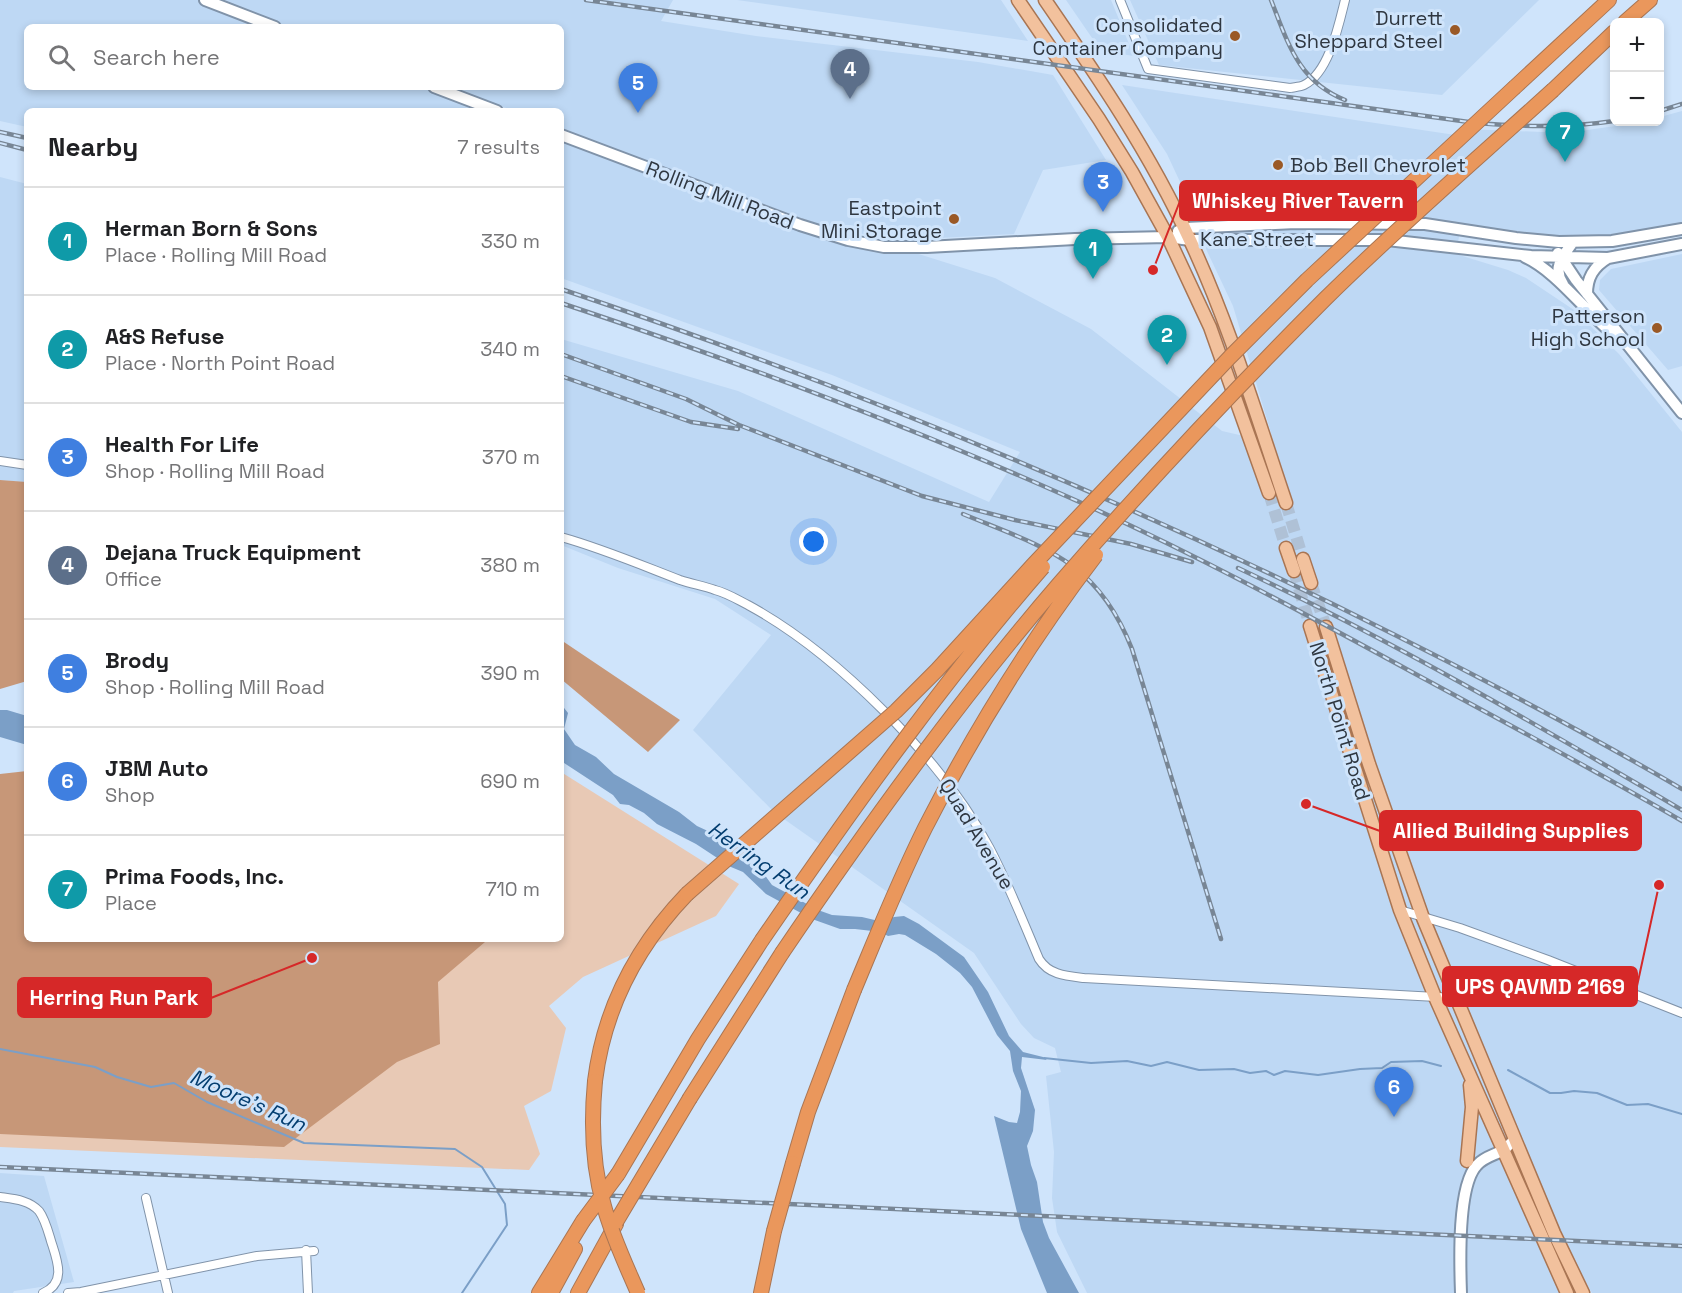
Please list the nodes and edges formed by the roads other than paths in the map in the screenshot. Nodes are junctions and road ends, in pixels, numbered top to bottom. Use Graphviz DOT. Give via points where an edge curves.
graph roads {
  1 [pos="205,0"];
  2 [pos="1018,0"];
  3 [pos="1045,0"];
  4 [pos="1120,0"];
  5 [pos="1345,0"];
  6 [pos="1610,0"];
  7 [pos="1650,0"];
  8 [pos="1630,18"];
  9 [pos="267,24"];
  10 [pos="1610,36"];
  11 [pos="442,90"];
  12 [pos="489,108"];
  13 [pos="564,136"];
  14 [pos="1682,229"];
  15 [pos="1187,234"];
  16 [pos="1168,237"];
  17 [pos="1545,241"];
  18 [pos="1573,242"];
  19 [pos="1682,244"];
  20 [pos="1514,253"];
  21 [pos="1562,257"];
  22 [pos="1608,258"];
  23 [pos="1567,290"];
  24 [pos="1587,294"];
  25 [pos="1234,348"];
  26 [pos="1631,349"];
  27 [pos="1220,353"];
  28 [pos="1180,409"];
  29 [pos="1682,413"];
  30 [pos="0,461"];
  31 [pos="24,465"];
  32 [pos="1160,472"];
  33 [pos="1269,493"];
  34 [pos="1286,503"];
  35 [pos="564,538"];
  36 [pos="1286,548"];
  37 [pos="1302,559"];
  38 [pos="1294,571"];
  39 [pos="1311,584"];
  40 [pos="1310,626"];
  41 [pos="1326,627"];
  42 [pos="1362,741"];
  43 [pos="1348,746"];
  44 [pos="1385,810"];
  45 [pos="1370,814"];
  46 [pos="1400,910"];
  47 [pos="1423,918"];
  48 [pos="1434,997"];
  49 [pos="1455,998"];
  50 [pos="1682,1013"];
  51 [pos="1464,1064"];
  52 [pos="1515,1139"];
  53 [pos="1504,1150"];
  54 [pos="1467,1161"];
  55 [pos="1467,1187"];
  56 [pos="0,1197"];
  57 [pos="146,1198"];
  58 [pos="587,1221"];
  59 [pos="164,1275"];
  60 [pos="44,1293"];
  61 [pos="68,1293"];
  62 [pos="168,1293"];
  63 [pos="308,1293"];
  64 [pos="539,1293"];
  65 [pos="551,1293"];
  66 [pos="578,1293"];
  67 [pos="638,1293"];
  68 [pos="761,1293"];
  69 [pos="1461,1293"];
  70 [pos="1567,1293"];
  71 [pos="1583,1293"];
  1 -- 9 [label="main road"];
  2 -- 16 [label="main road" via="1100,119"];
  3 -- 15 [label="main road" via="1132,132"];
  4 -- 5 [label="street" via="1148,69 1290,88 1304,85 1320,68 1335,42"];
  6 -- 28 [label="highway, bridge" via="1307,280"];
  7 -- 8 [label="highway"];
  10 -- 32 [label="highway, bridge" via="1327,298"];
  11 -- 12 [label="main road"];
  13 -- 16 [label="main road, Rolling Mill Road" via="800,225 876,246 913,248 1075,238"];
  14 -- 18 [label="main road, Kane Street" via="1612,241"];
  15 -- 16 [label="main road, Kane Street"];
  15 -- 17 [label="main road, Kane Street" via="1296,223 1425,224"];
  15 -- 20 [label="main road, Kane Street" via="1387,240"];
  15 -- 25 [label="main road"];
  16 -- 27 [label="main road"];
  17 -- 18 [label="main road, Kane Street"];
  17 -- 21 [label="main road"];
  18 -- 21 [label="main road"];
  19 -- 22 [label="main road, Kane Street"];
  20 -- 21 [label="main road, Kane Street"];
  20 -- 23 [label="main road" via="1538,263"];
  21 -- 22 [label="main road, Kane Street"];
  21 -- 23 [label="main road" via="1557,274"];
  21 -- 24 [label="main road"];
  22 -- 24 [label="main road" via="1590,275"];
  23 -- 26 [label="main road"];
  24 -- 26 [label="main road"];
  25 -- 27 [label="main road"];
  25 -- 34 [label="main road"];
  26 -- 29 [label="main road"];
  27 -- 33 [label="main road"];
  28 -- 58 [label="highway, bridge" via="997,622 873,784 762,940"];
  28 -- 67 [label="highway, bridge" via="937,670 896,711 687,894 637,956 603,1036 595,1081 593,1141 603,1206"];
  30 -- 31 [label="street"];
  32 -- 66 [label="highway, bridge" via="1059,585 884,806 782,953 690,1098"];
  32 -- 68 [label="highway, bridge" via="1030,647 925,828 854,990 812,1102 774,1231"];
  35 -- 48 [label="street, Quad Avenue" via="718,590 748,605 801,640 860,689 943,775 989,846 1039,959 1051,971 1084,978"];
  36 -- 38 [label="main road"];
  37 -- 39 [label="main road"];
  40 -- 43 [label="main road, North Point Road"];
  41 -- 42 [label="main road, North Point Road"];
  42 -- 43 [label="main road"];
  42 -- 44 [label="main road, North Point Road"];
  43 -- 45 [label="main road, North Point Road"];
  44 -- 45 [label="main road"];
  44 -- 47 [label="main road, North Point Road"];
  45 -- 46 [label="main road, North Point Road"];
  46 -- 47 [label="street"];
  46 -- 48 [label="main road, North Point Road"];
  47 -- 49 [label="main road, North Point Road"];
  47 -- 50 [label="street" via="1548,960"];
  48 -- 49 [label="street, Quad Avenue"];
  48 -- 51 [label="main road, North Point Road"];
  49 -- 52 [label="main road, North Point Road"];
  51 -- 53 [label="main road, North Point Road"];
  51 -- 54 [label="main road" via="1472,1107"];
  52 -- 53 [label="main road"];
  52 -- 71 [label="main road, North Point Road"];
  53 -- 55 [label="main road" via="1475,1166"];
  53 -- 70 [label="main road, North Point Road"];
  54 -- 55 [label="main road"];
  55 -- 69 [label="main road" via="1462,1218"];
  56 -- 60 [label="street" via="24,1201 38,1210 47,1227 59,1268 57,1281"];
  57 -- 59 [label="street"];
  58 -- 64 [label="highway"];
  58 -- 65 [label="highway"];
  59 -- 61 [label="street"];
  59 -- 62 [label="street"];
  59 -- 63 [label="street" via="257,1256 310,1250"];
}
